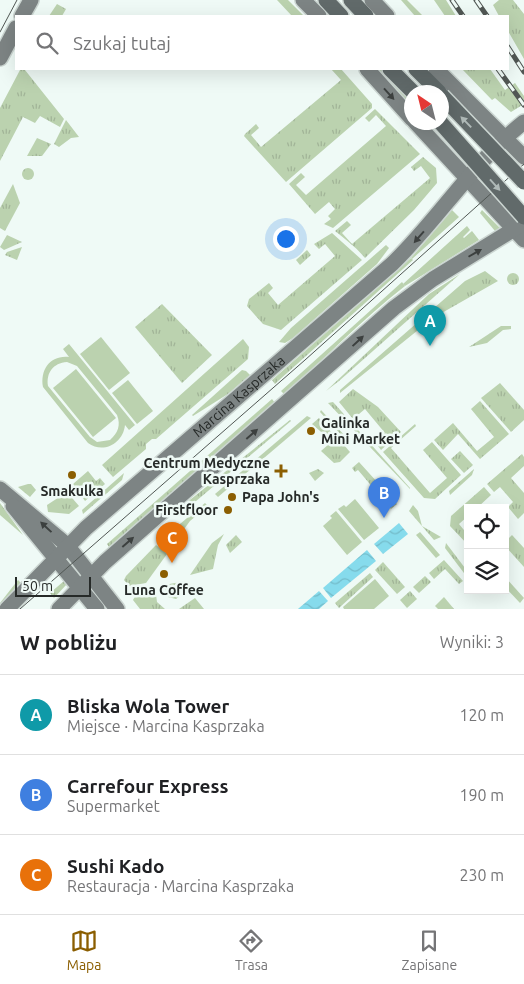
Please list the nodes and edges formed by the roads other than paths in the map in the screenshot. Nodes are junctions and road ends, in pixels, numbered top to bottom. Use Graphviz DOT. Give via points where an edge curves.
graph roads {
  1 [pos="31,0"];
  2 [pos="304,0"];
  3 [pos="326,0"];
  4 [pos="351,0"];
  5 [pos="372,0"];
  6 [pos="23,15"];
  7 [pos="318,15"];
  8 [pos="340,15"];
  9 [pos="365,15"];
  10 [pos="386,15"];
  11 [pos="15,30"];
  12 [pos="0,58"];
  13 [pos="368,70"];
  14 [pos="391,70"];
  15 [pos="417,70"];
  16 [pos="437,70"];
  17 [pos="406,85"];
  18 [pos="432,85"];
  19 [pos="449,103"];
  20 [pos="404,110"];
  21 [pos="524,122"];
  22 [pos="422,130"];
  23 [pos="447,130"];
  24 [pos="505,138"];
  25 [pos="524,157"];
  26 [pos="466,178"];
  27 [pos="524,182"];
  28 [pos="524,218"];
  29 [pos="521,231"];
  30 [pos="2,490"];
  31 [pos="67,545"];
  32 [pos="54,558"];
  33 [pos="91,575"];
  34 [pos="78,588"];
  35 [pos="7,609"];
  36 [pos="59,609"];
  37 [pos="97,609"];
  38 [pos="117,609"];
  1 -- 6 [label="main road"];
  2 -- 7 [label="main road"];
  3 -- 8 [label="main road"];
  4 -- 9 [label="main road"];
  5 -- 10 [label="main road"];
  11 -- 12 [label="main road"];
  13 -- 20 [label="main road, one-way"];
  14 -- 17 [label="main road"];
  15 -- 18 [label="main road"];
  16 -- 24 [label="main road"];
  27 -- 19 [label="main road, one-way, bridge"];
  21 -- 24 [label="main road"];
  22 -- 26 [label="main road"];
  23 -- 28 [label="main road, one-way, bridge"];
  24 -- 25 [label="main road"];
  24 -- 26 [label="main road, Marcina Kasprzaka"];
  26 -- 29 [label="main road"];
  26 -- 31 [label="main road, Marcina Kasprzaka, one-way" via="423,233 392,264"];
  33 -- 29 [label="main road, one-way" via="394,308 434,279"];
  31 -- 30 [label="main road, one-way"];
  30 -- 32 [label="main road"];
  31 -- 32 [label="main road, Marcina Kasprzaka"];
  31 -- 33 [label="main road"];
  32 -- 34 [label="main road"];
  32 -- 35 [label="main road, Marcina Kasprzaka"];
  33 -- 34 [label="main road"];
  33 -- 38 [label="main road"];
  34 -- 36 [label="main road"];
  34 -- 37 [label="main road"];
}
